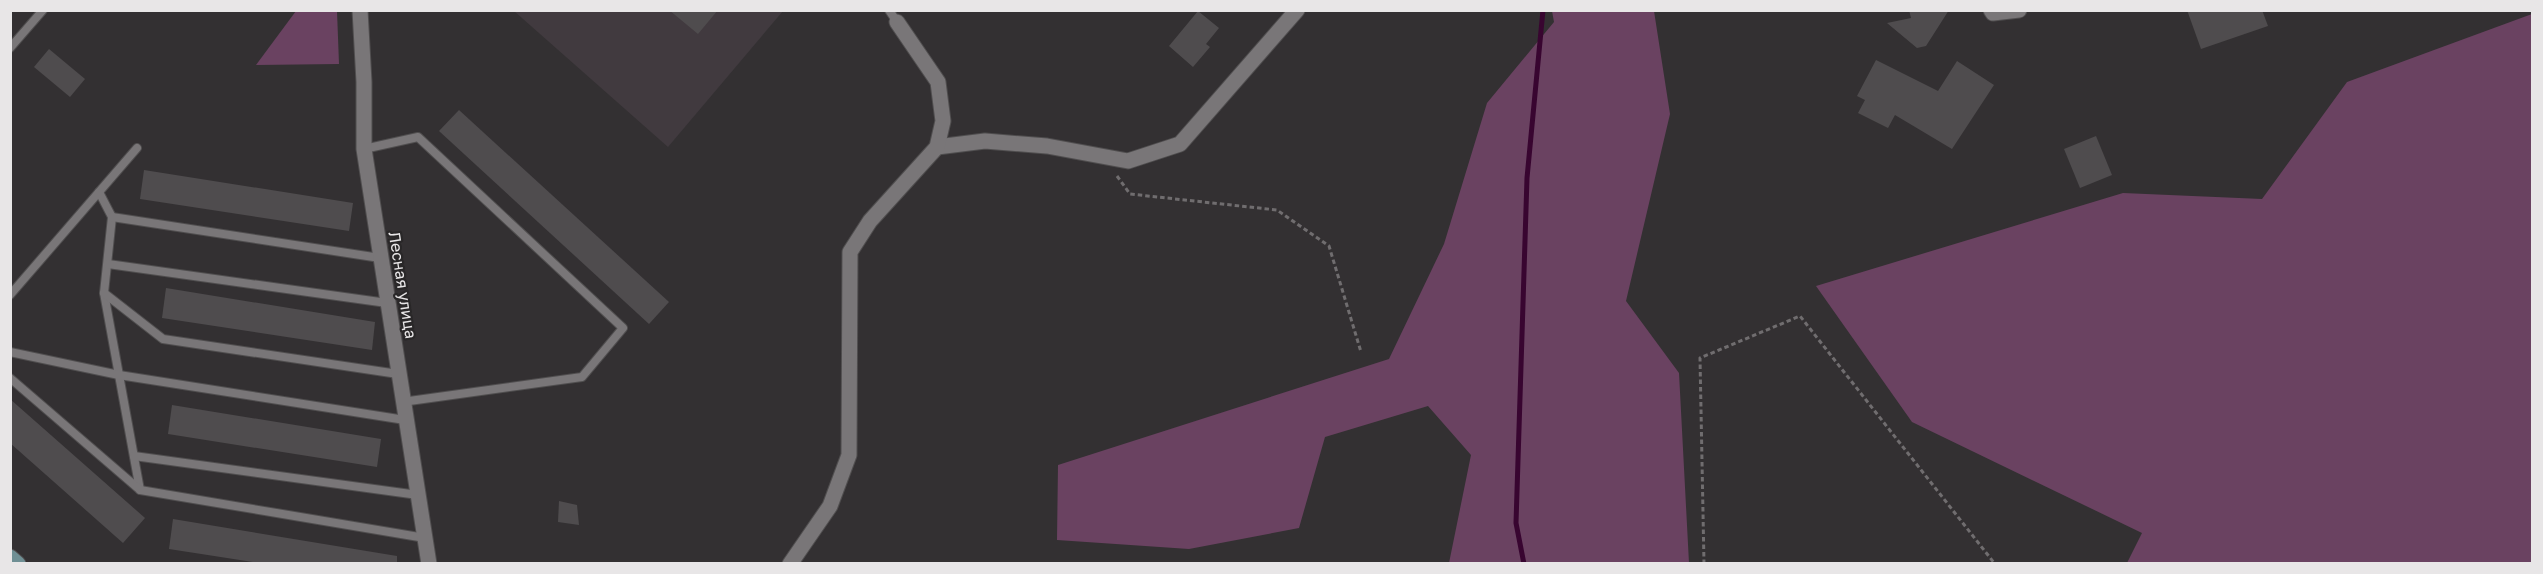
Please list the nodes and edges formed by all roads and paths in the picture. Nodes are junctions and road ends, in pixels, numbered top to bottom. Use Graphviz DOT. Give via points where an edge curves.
graph roads {
  1 [pos="43,10"];
  2 [pos="360,10"];
  3 [pos="1297,10"];
  4 [pos="1991,10"];
  5 [pos="2019,10"];
  6 [pos="895,14"];
  7 [pos="10,48"];
  8 [pos="937,147"];
  9 [pos="137,148"];
  10 [pos="364,149"];
  11 [pos="1104,157"];
  12 [pos="99,192"];
  13 [pos="112,217"];
  14 [pos="380,258"];
  15 [pos="108,264"];
  16 [pos="104,293"];
  17 [pos="10,295"];
  18 [pos="387,303"];
  19 [pos="10,352"];
  20 [pos="1360,352"];
  21 [pos="398,374"];
  22 [pos="119,375"];
  23 [pos="10,378"];
  24 [pos="402,402"];
  25 [pos="405,420"];
  26 [pos="134,456"];
  27 [pos="140,490"];
  28 [pos="418,495"];
  29 [pos="425,538"];
  30 [pos="10,557"];
  31 [pos="18,564"];
  32 [pos="429,564"];
  33 [pos="790,564"];
  34 [pos="1704,564"];
  35 [pos="1995,564"];
  1 -- 7 [label="lane"];
  2 -- 10 [label="street, Лесная улица"];
  3 -- 11 [label="street" via="1180,144 1128,161"];
  4 -- 5 [label="street"];
  6 -- 8 [label="street" via="938,82 943,121"];
  8 -- 11 [label="street" via="985,141 1047,146"];
  8 -- 33 [label="street" via="870,221 850,252 849,455 830,506"];
  9 -- 12 [label="lane"];
  10 -- 14 [label="street, Лесная улица"];
  10 -- 24 [label="lane" via="418,137 623,328 582,377"];
  11 -- 20 [label="path" via="1130,194 1277,210 1329,246"];
  12 -- 13 [label="lane"];
  12 -- 17 [label="lane"];
  13 -- 14 [label="lane"];
  13 -- 15 [label="lane"];
  14 -- 18 [label="street, Лесная улица"];
  15 -- 16 [label="lane"];
  15 -- 18 [label="lane"];
  16 -- 21 [label="lane" via="163,339"];
  16 -- 22 [label="lane"];
  18 -- 21 [label="street, Лесная улица"];
  19 -- 22 [label="lane"];
  21 -- 24 [label="street, Лесная улица"];
  22 -- 25 [label="lane"];
  22 -- 26 [label="lane"];
  23 -- 27 [label="lane"];
  24 -- 25 [label="street, Лесная улица"];
  25 -- 28 [label="street, Лесная улица"];
  26 -- 27 [label="lane"];
  26 -- 28 [label="lane"];
  27 -- 29 [label="lane"];
  28 -- 29 [label="street, Лесная улица"];
  29 -- 32 [label="street, Лесная улица"];
  30 -- 31 [label="street"];
  34 -- 35 [label="path" via="1700,358 1800,316"];
}
